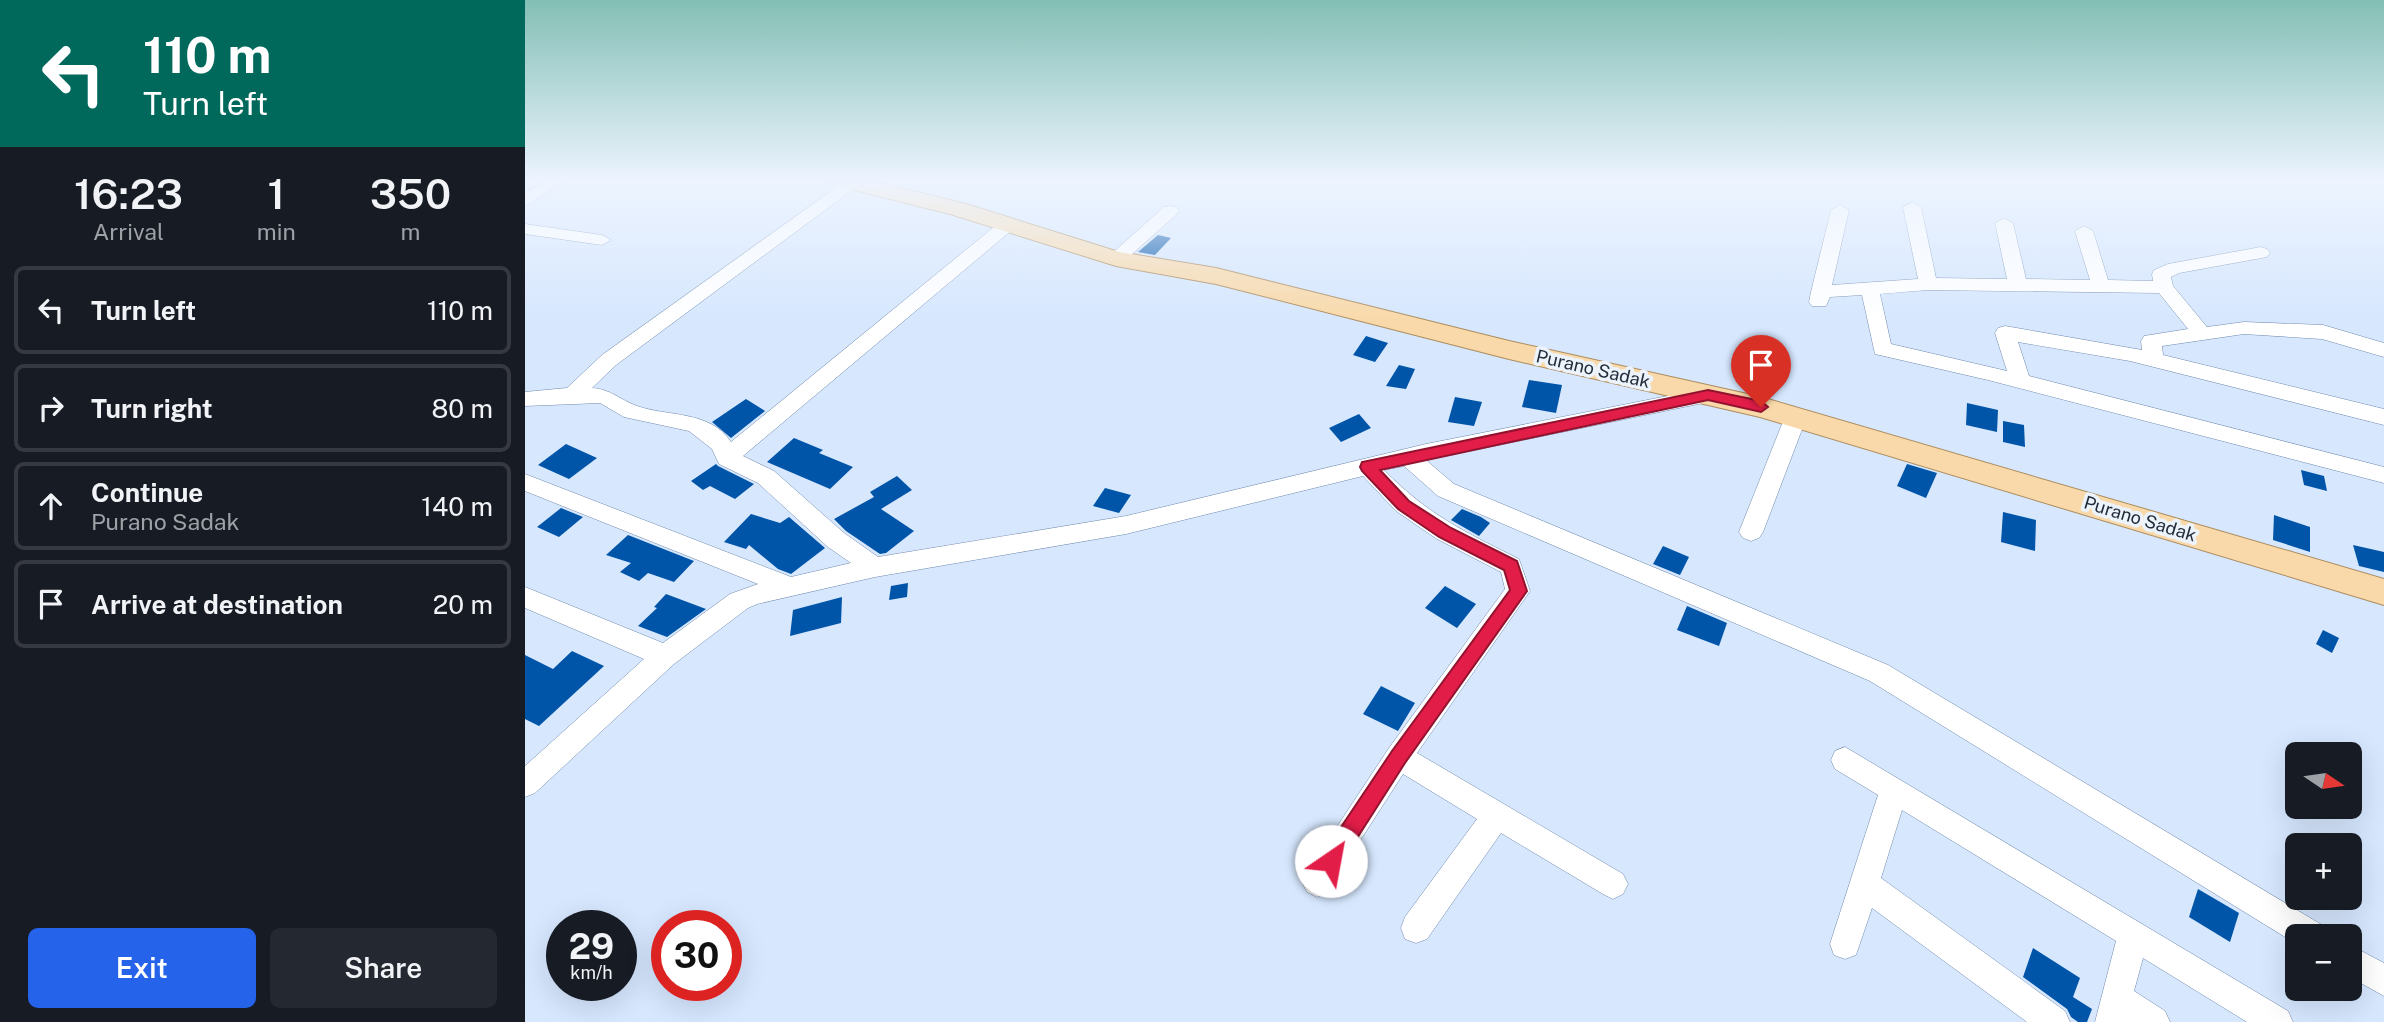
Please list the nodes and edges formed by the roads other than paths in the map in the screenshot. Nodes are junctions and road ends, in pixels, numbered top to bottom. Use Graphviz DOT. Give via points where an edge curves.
graph roads {
  1 [pos="786,227"];
  2 [pos="1005,227"];
  3 [pos="1008,227"];
  4 [pos="1152,227"];
  5 [pos="1836,227"];
  6 [pos="1916,227"];
  7 [pos="2005,227"];
  8 [pos="525,229"];
  9 [pos="2084,231"];
  10 [pos="603,240"];
  11 [pos="2261,253"];
  12 [pos="1116,259"];
  13 [pos="1928,284"];
  14 [pos="2018,286"];
  15 [pos="2101,287"];
  16 [pos="2164,288"];
  17 [pos="1870,290"];
  18 [pos="2202,334"];
  19 [pos="2384,350"];
  20 [pos="2154,361"];
  21 [pos="2021,383"];
  22 [pos="1708,395"];
  23 [pos="573,396"];
  24 [pos="525,399"];
  25 [pos="2384,417"];
  26 [pos="1795,419"];
  27 [pos="1408,457"];
  28 [pos="727,458"];
  29 [pos="1367,467"];
  30 [pos="2384,475"];
  31 [pos="525,482"];
  32 [pos="1751,532"];
  33 [pos="875,567"];
  34 [pos="791,587"];
  35 [pos="2384,592"];
  36 [pos="525,597"];
  37 [pos="666,656"];
  38 [pos="1399,757"];
  39 [pos="1845,760"];
  40 [pos="525,784"];
  41 [pos="1894,790"];
  42 [pos="1497,815"];
  43 [pos="1317,882"];
  44 [pos="1613,884"];
  45 [pos="1864,884"];
  46 [pos="2291,924"];
  47 [pos="1416,928"];
  48 [pos="2133,935"];
  49 [pos="1845,944"];
  50 [pos="2362,967"];
  51 [pos="2384,980"];
  52 [pos="2114,1010"];
  53 [pos="2053,1022"];
  54 [pos="2154,1022"];
  55 [pos="2277,1022"];
  1 -- 23 [label="street" via="609,360"];
  2 -- 28 [label="street"];
  3 -- 12 [label="main road, Purano Sadak"];
  4 -- 12 [label="street"];
  5 -- 17 [label="street" via="1819,297"];
  6 -- 13 [label="street"];
  7 -- 14 [label="street"];
  8 -- 10 [label="street"];
  9 -- 15 [label="street"];
  11 -- 16 [label="street" via="2175,268 2161,274"];
  12 -- 22 [label="main road, Purano Sadak" via="1216,276 1509,351"];
  13 -- 14 [label="street"];
  13 -- 17 [label="street"];
  14 -- 15 [label="street"];
  15 -- 16 [label="street"];
  16 -- 18 [label="street"];
  17 -- 21 [label="street" via="1882,349"];
  18 -- 19 [label="street" via="2244,328 2322,332"];
  18 -- 20 [label="street" via="2151,341"];
  20 -- 21 [label="street" via="2005,333"];
  20 -- 25 [label="street"];
  21 -- 30 [label="street"];
  22 -- 26 [label="main road, Purano Sadak"];
  22 -- 27 [label="street"];
  23 -- 24 [label="street"];
  23 -- 28 [label="street" via="604,396 631,412 689,422 721,444"];
  26 -- 32 [label="street"];
  26 -- 35 [label="main road, Purano Sadak"];
  27 -- 29 [label="street"];
  27 -- 46 [label="street" via="1446,490 1879,673"];
  28 -- 33 [label="street" via="767,477 836,540"];
  29 -- 33 [label="street" via="1126,524"];
  29 -- 38 [label="street" via="1404,505 1445,533 1511,566 1518,591"];
  31 -- 34 [label="street"];
  33 -- 34 [label="street"];
  34 -- 37 [label="street" via="739,601"];
  36 -- 37 [label="street"];
  37 -- 40 [label="street"];
  38 -- 42 [label="street"];
  38 -- 43 [label="street"];
  39 -- 41 [label="street"];
  41 -- 45 [label="street"];
  41 -- 48 [label="street"];
  42 -- 44 [label="street"];
  42 -- 47 [label="street"];
  45 -- 49 [label="street"];
  45 -- 53 [label="street"];
  48 -- 52 [label="street"];
  48 -- 55 [label="street"];
  50 -- 51 [label="street"];
  52 -- 54 [label="street"];
}
